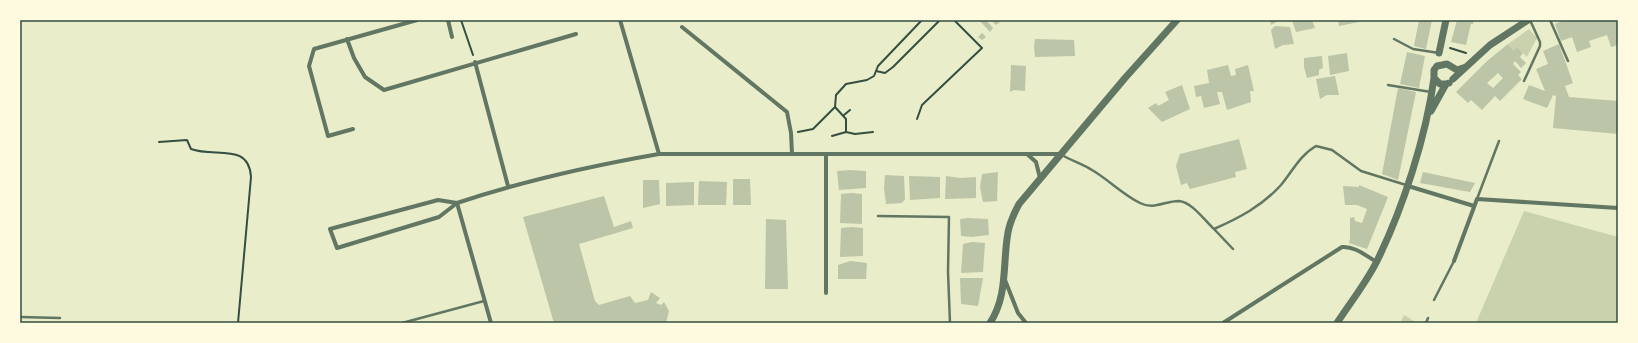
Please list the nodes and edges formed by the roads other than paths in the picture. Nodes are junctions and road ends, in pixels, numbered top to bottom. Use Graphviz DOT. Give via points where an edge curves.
graph roads {
  1 [pos="417,20"];
  2 [pos="448,20"];
  3 [pos="620,20"];
  4 [pos="1178,20"];
  5 [pos="1446,20"];
  6 [pos="1529,20"];
  7 [pos="1550,20"];
  8 [pos="682,27"];
  9 [pos="576,34"];
  10 [pos="452,37"];
  11 [pos="347,39"];
  12 [pos="1394,39"];
  13 [pos="1439,53"];
  14 [pos="1568,61"];
  15 [pos="475,62"];
  16 [pos="1449,67"];
  17 [pos="1466,67"];
  18 [pos="1435,68"];
  19 [pos="1434,78"];
  20 [pos="1452,79"];
  21 [pos="1524,81"];
  22 [pos="1446,84"];
  23 [pos="1388,85"];
  24 [pos="1432,92"];
  25 [pos="1427,117"];
  26 [pos="353,129"];
  27 [pos="1499,141"];
  28 [pos="659,154"];
  29 [pos="792,154"];
  30 [pos="826,154"];
  31 [pos="1027,154"];
  32 [pos="1060,154"];
  33 [pos="1040,178"];
  34 [pos="508,186"];
  35 [pos="1408,186"];
  36 [pos="1477,199"];
  37 [pos="457,203"];
  38 [pos="1474,206"];
  39 [pos="1618,208"];
  40 [pos="878,216"];
  41 [pos="1214,229"];
  42 [pos="1233,249"];
  43 [pos="1454,261"];
  44 [pos="1377,262"];
  45 [pos="1005,280"];
  46 [pos="826,293"];
  47 [pos="484,300"];
  48 [pos="1434,300"];
  49 [pos="20,317"];
  50 [pos="60,318"];
  51 [pos="1428,318"];
  52 [pos="402,323"];
  53 [pos="490,323"];
  54 [pos="950,323"];
  55 [pos="990,323"];
  56 [pos="1026,323"];
  57 [pos="1223,323"];
  58 [pos="1337,323"];
  59 [pos="1426,323"];
  1 -- 11 [label="street"];
  2 -- 10 [label="street"];
  3 -- 28 [label="street"];
  4 -- 32 [label="street"];
  5 -- 13 [label="street"];
  6 -- 17 [label="street" via="1490,45"];
  6 -- 21 [label="lane" via="1540,46"];
  7 -- 14 [label="lane"];
  8 -- 29 [label="street" via="787,112"];
  9 -- 15 [label="street"];
  11 -- 15 [label="street" via="365,77 384,90"];
  11 -- 26 [label="street" via="314,49 308,66 328,136"];
  12 -- 13 [label="lane" via="1413,48"];
  13 -- 16 [label="street"];
  13 -- 18 [label="street"];
  15 -- 34 [label="street"];
  16 -- 17 [label="street" via="1457,70"];
  16 -- 18 [label="street" via="1440,64"];
  16 -- 20 [label="street"];
  17 -- 20 [label="street"];
  18 -- 19 [label="street"];
  19 -- 22 [label="street" via="1440,84"];
  19 -- 24 [label="street"];
  20 -- 22 [label="street"];
  22 -- 25 [label="street"];
  23 -- 24 [label="lane"];
  24 -- 25 [label="street"];
  25 -- 35 [label="street"];
  27 -- 36 [label="lane"];
  28 -- 29 [label="street"];
  28 -- 34 [label="street"];
  29 -- 30 [label="street"];
  30 -- 31 [label="street"];
  30 -- 46 [label="street"];
  31 -- 32 [label="street"];
  31 -- 33 [label="street" via="1036,162"];
  32 -- 33 [label="street"];
  32 -- 41 [label="lane" via="1091,169 1141,203 1152,206 1180,201 1190,206"];
  33 -- 45 [label="street" via="1019,204 1011,220 1007,238"];
  34 -- 37 [label="street"];
  35 -- 38 [label="street"];
  35 -- 41 [label="lane" via="1361,171 1332,150 1316,146 1302,157 1281,185 1262,204"];
  35 -- 44 [label="street"];
  36 -- 38 [label="street"];
  36 -- 39 [label="street"];
  37 -- 37 [label="street" via="439,217 337,248 330,229 438,200"];
  37 -- 47 [label="street"];
  38 -- 43 [label="street"];
  40 -- 54 [label="lane" via="949,217"];
  41 -- 42 [label="lane"];
  43 -- 48 [label="lane"];
  44 -- 57 [label="street" via="1356,249 1342,247"];
  44 -- 58 [label="street"];
  45 -- 55 [label="street" via="997,313"];
  45 -- 56 [label="street" via="1018,313"];
  47 -- 52 [label="lane"];
  47 -- 53 [label="street"];
  49 -- 50 [label="lane"];
  51 -- 59 [label="lane"];
}
